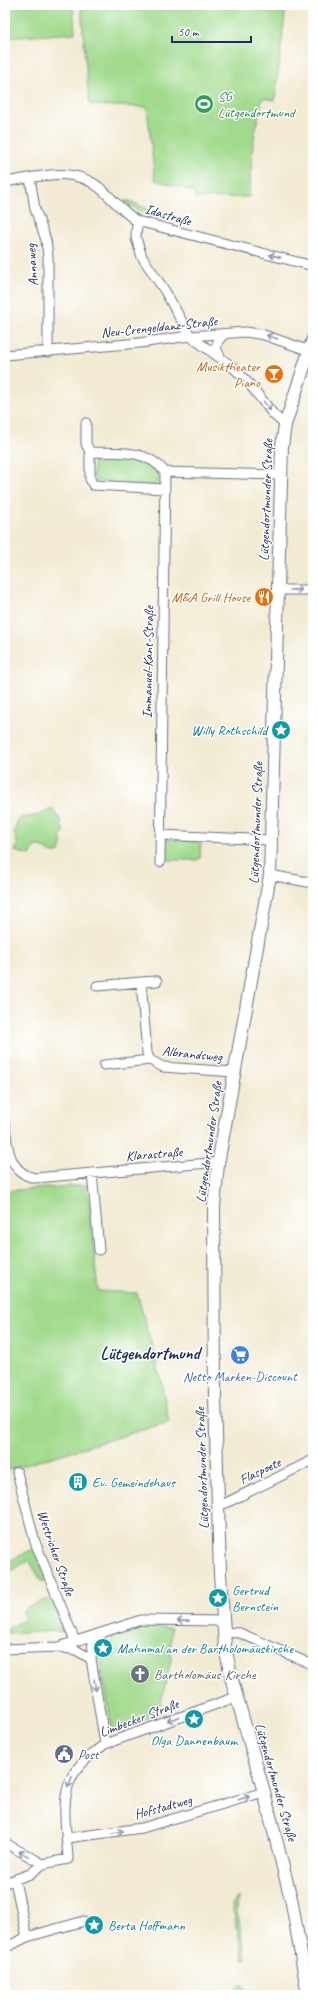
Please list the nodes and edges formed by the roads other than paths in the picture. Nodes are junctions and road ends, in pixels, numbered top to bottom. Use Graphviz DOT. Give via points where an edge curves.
graph roads {
  1 [pos="30,178"];
  2 [pos="5,182"];
  3 [pos="137,221"];
  4 [pos="313,266"];
  5 [pos="224,334"];
  6 [pos="190,336"];
  7 [pos="313,339"];
  8 [pos="311,351"];
  9 [pos="48,352"];
  10 [pos="5,355"];
  11 [pos="221,357"];
  12 [pos="86,423"];
  13 [pos="286,425"];
  14 [pos="90,452"];
  15 [pos="165,472"];
  16 [pos="280,475"];
  17 [pos="164,489"];
  18 [pos="278,590"];
  19 [pos="313,590"];
  20 [pos="160,835"];
  21 [pos="271,840"];
  22 [pos="160,862"];
  23 [pos="270,875"];
  24 [pos="313,883"];
  25 [pos="157,981"];
  26 [pos="141,982"];
  27 [pos="97,986"];
  28 [pos="150,1060"];
  29 [pos="104,1065"];
  30 [pos="234,1072"];
  31 [pos="5,1125"];
  32 [pos="218,1164"];
  33 [pos="92,1173"];
  34 [pos="99,1250"];
  35 [pos="313,1460"];
  36 [pos="17,1472"];
  37 [pos="218,1504"];
  38 [pos="223,1627"];
  39 [pos="110,1629"];
  40 [pos="75,1641"];
  41 [pos="58,1647"];
  42 [pos="5,1649"];
  43 [pos="91,1659"];
  44 [pos="313,1664"];
  45 [pos="236,1697"];
  46 [pos="105,1744"];
  47 [pos="264,1792"];
  48 [pos="67,1838"];
  49 [pos="5,1843"];
  50 [pos="44,1864"];
  51 [pos="15,1881"];
  52 [pos="5,1883"];
  53 [pos="84,1922"];
  54 [pos="27,1937"];
  55 [pos="5,1948"];
  56 [pos="308,1995"];
  1 -- 2 [label="street, Idastraße"];
  1 -- 3 [label="street, Idastraße" via="60,174 85,178"];
  1 -- 9 [label="street, Annaweg" via="35,209 46,240 48,257"];
  4 -- 3 [label="street, Idastraße, one-way"];
  3 -- 6 [label="street" via="136,238 142,257 165,291"];
  5 -- 6 [label="street, Neu-Crengeldanz-Straße"];
  8 -- 5 [label="street, Neu-Crengeldanz-Straße, one-way" via="264,334"];
  5 -- 11 [label="street" via="216,346"];
  6 -- 9 [label="street, Neu-Crengeldanz-Straße"];
  6 -- 11 [label="street"];
  7 -- 8 [label="street, Lütgendortmunder Straße"];
  8 -- 13 [label="street, Lütgendortmunder Straße"];
  9 -- 10 [label="street, Neu-Crengeldanz-Straße"];
  11 -- 13 [label="street, one-way" via="242,376 273,414"];
  12 -- 14 [label="street" via="86,444"];
  13 -- 16 [label="street, Lütgendortmunder Straße"];
  14 -- 15 [label="street" via="142,454 151,458"];
  14 -- 17 [label="street" via="90,479 93,486"];
  15 -- 16 [label="street"];
  15 -- 17 [label="street, Immanuel-Kant-Straße"];
  16 -- 18 [label="street, Lütgendortmunder Straße"];
  17 -- 20 [label="street, Immanuel-Kant-Straße"];
  18 -- 19 [label="street, one-way"];
  18 -- 21 [label="street, Lütgendortmunder Straße"];
  20 -- 21 [label="street"];
  20 -- 22 [label="street, Immanuel-Kant-Straße"];
  21 -- 23 [label="street, Lütgendortmunder Straße"];
  23 -- 24 [label="street"];
  23 -- 30 [label="street, Lütgendortmunder Straße"];
  25 -- 26 [label="street"];
  26 -- 27 [label="street"];
  26 -- 28 [label="street, Albrandsweg" via="147,1053"];
  28 -- 29 [label="street, Albrandsweg"];
  28 -- 30 [label="street, Albrandsweg" via="163,1067"];
  30 -- 32 [label="street, Lütgendortmunder Straße"];
  31 -- 33 [label="street, Klarastraße" via="13,1164 20,1172 35,1178"];
  32 -- 33 [label="street, Klarastraße"];
  32 -- 37 [label="street, Lütgendortmunder Straße" via="214,1223"];
  33 -- 34 [label="street"];
  35 -- 37 [label="street, Flaspoete" via="226,1503"];
  36 -- 40 [label="street, Westricher Straße" via="35,1542"];
  37 -- 38 [label="street, Lütgendortmunder Straße"];
  38 -- 39 [label="street, one-way" via="141,1620"];
  38 -- 44 [label="street"];
  38 -- 45 [label="street, Lütgendortmunder Straße" via="227,1661"];
  39 -- 40 [label="street"];
  39 -- 43 [label="street" via="93,1642"];
  40 -- 41 [label="street"];
  41 -- 42 [label="street"];
  41 -- 43 [label="street" via="76,1650"];
  43 -- 46 [label="street, one-way"];
  45 -- 46 [label="street, Limbecker Straße, one-way"];
  45 -- 47 [label="street, Lütgendortmunder Straße"];
  46 -- 48 [label="street, Limbecker Straße, one-way" via="80,1766 71,1778 66,1794"];
  48 -- 47 [label="street, Hofstadtweg, one-way" via="142,1828"];
  47 -- 56 [label="street, Lütgendortmunder Straße" via="292,1903"];
  48 -- 50 [label="street, Limbecker Straße" via="68,1859"];
  50 -- 49 [label="street, one-way"];
  50 -- 51 [label="street"];
  51 -- 52 [label="street"];
  51 -- 54 [label="street"];
  53 -- 54 [label="street"];
  54 -- 55 [label="street"];
}
